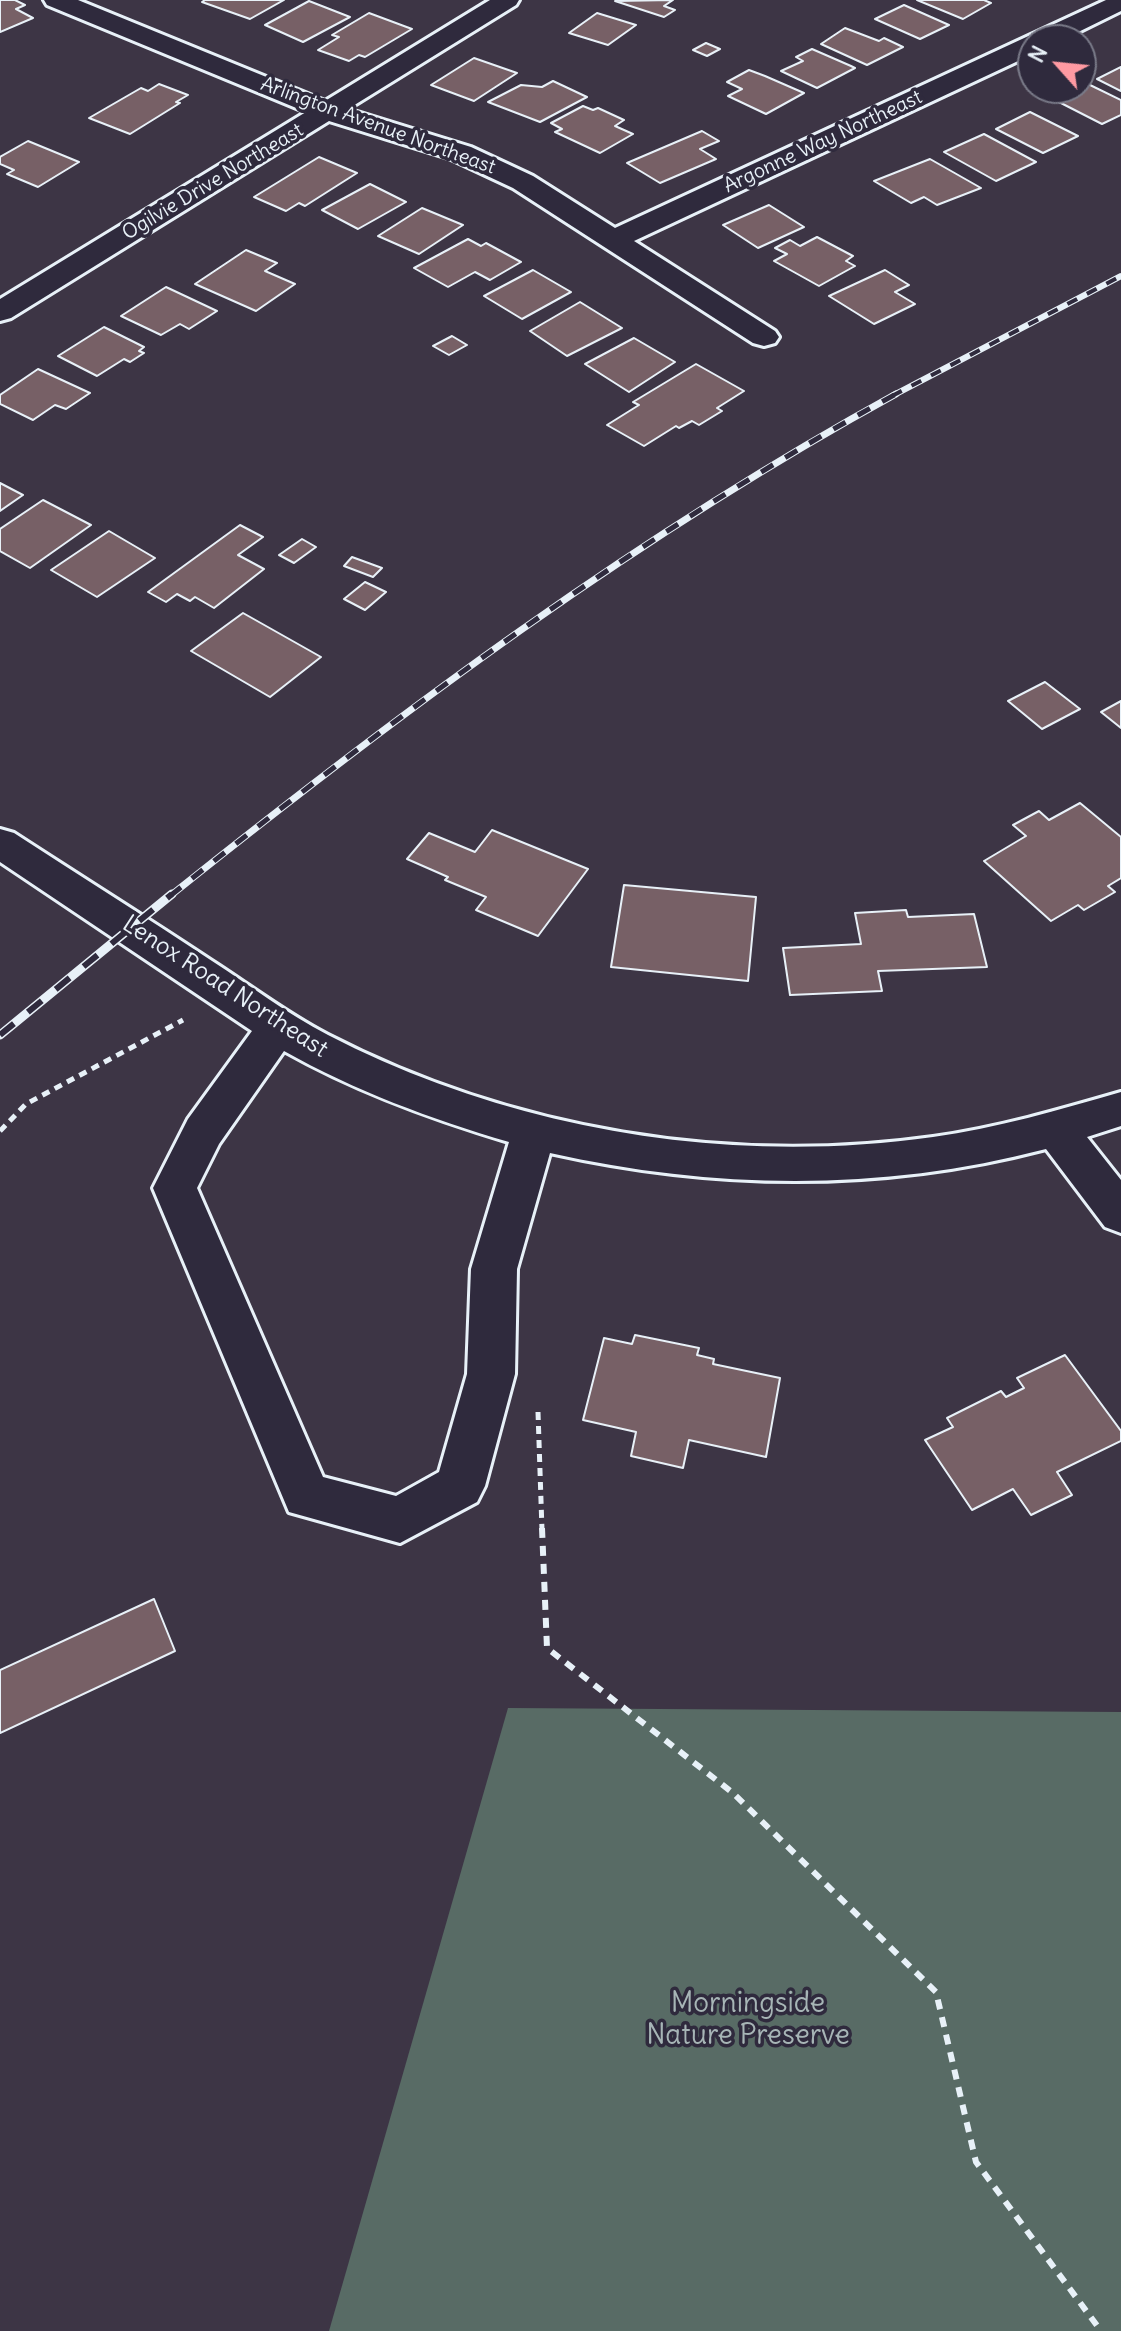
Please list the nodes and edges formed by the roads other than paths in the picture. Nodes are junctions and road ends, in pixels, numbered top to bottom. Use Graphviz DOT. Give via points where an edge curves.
graph roads {
  1 [pos="56,0"];
  2 [pos="507,0"];
  3 [pos="1121,2"];
  4 [pos="1075,24"];
  5 [pos="1017,51"];
  6 [pos="329,112"];
  7 [pos="613,240"];
  8 [pos="0,312"];
  9 [pos="764,337"];
  10 [pos="0,843"];
  11 [pos="279,1025"];
  12 [pos="1121,1109"];
  13 [pos="1056,1129"];
  14 [pos="534,1132"];
  15 [pos="1121,1214"];
  1 -- 6 [label="street, Arlington Avenue Northeast"];
  2 -- 6 [label="street, Ogilvie Drive Northeast"];
  3 -- 4 [label="street"];
  5 -- 7 [label="street, Argonne Way Northeast"];
  6 -- 7 [label="street, Arlington Avenue Northeast" via="490,164"];
  6 -- 8 [label="street, Ogilvie Drive Northeast"];
  7 -- 9 [label="street, Arlington Avenue Northeast"];
  10 -- 11 [label="street, Lenox Road Northeast"];
  11 -- 14 [label="street, Lenox Road Northeast" via="314,1048 412,1094"];
  11 -- 14 [label="street" via="203,1132 175,1188 306,1496 400,1520 460,1486 491,1374 494,1269"];
  12 -- 13 [label="street, Lenox Road Northeast"];
  13 -- 14 [label="street, Lenox Road Northeast" via="909,1158 773,1165 638,1154"];
  13 -- 15 [label="street"];
}
